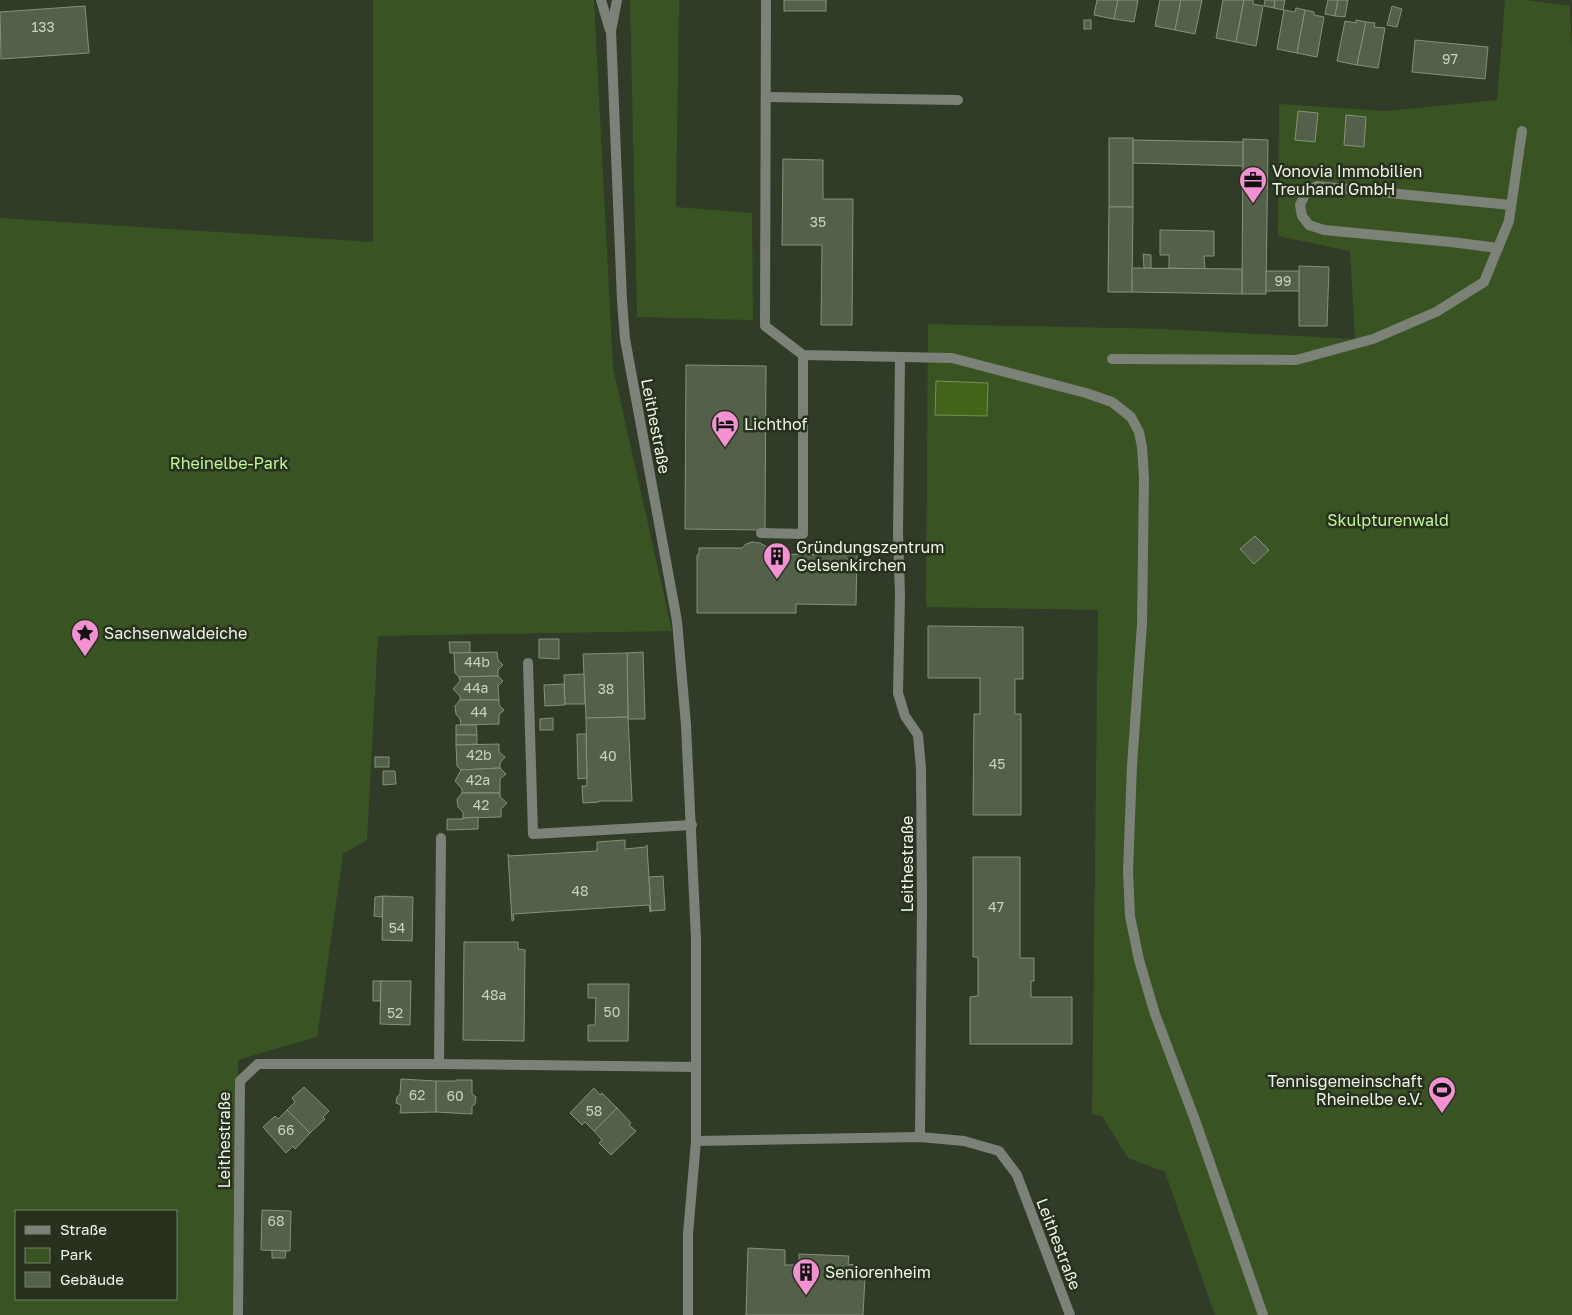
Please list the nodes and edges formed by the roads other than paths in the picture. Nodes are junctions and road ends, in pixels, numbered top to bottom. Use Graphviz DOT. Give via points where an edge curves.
graph roads {
  1 [pos="601,0"];
  2 [pos="617,0"];
  3 [pos="766,0"];
  4 [pos="611,31"];
  5 [pos="766,97"];
  6 [pos="958,100"];
  7 [pos="1522,131"];
  8 [pos="1511,205"];
  9 [pos="1498,248"];
  10 [pos="803,356"];
  11 [pos="900,358"];
  12 [pos="1112,359"];
  13 [pos="761,533"];
  14 [pos="528,663"];
  15 [pos="692,825"];
  16 [pos="441,838"];
  17 [pos="439,1064"];
  18 [pos="696,1067"];
  19 [pos="920,1137"];
  20 [pos="696,1141"];
  21 [pos="238,1315"];
  22 [pos="688,1315"];
  23 [pos="1070,1315"];
  24 [pos="1263,1315"];
  1 -- 4 [label="street, Leithestraße"];
  2 -- 4 [label="street, Leithestraße"];
  3 -- 5 [label="street"];
  4 -- 15 [label="street, Leithestraße" via="625,339 677,621"];
  5 -- 6 [label="street"];
  5 -- 10 [label="street" via="765,326"];
  7 -- 8 [label="street"];
  8 -- 9 [label="street" via="1509,221"];
  8 -- 9 [label="street" via="1317,186 1306,192 1300,205 1302,216 1309,225 1324,230"];
  9 -- 12 [label="street" via="1484,282 1436,312 1374,339 1296,360"];
  10 -- 11 [label="street"];
  10 -- 13 [label="street" via="803,534"];
  11 -- 19 [label="street, Leithestraße" via="898,693 905,716 918,735 921,768"];
  11 -- 24 [label="street" via="952,358 1086,393 1112,402 1131,418 1138,432 1144,478 1142,624 1132,766 1128,871 1130,916 1155,1014"];
  14 -- 15 [label="street" via="533,834"];
  15 -- 18 [label="street, Leithestraße"];
  16 -- 17 [label="street"];
  17 -- 18 [label="street, Leithestraße"];
  17 -- 21 [label="street, Leithestraße" via="258,1064 240,1081"];
  18 -- 20 [label="street, Leithestraße"];
  19 -- 20 [label="street, Leithestraße"];
  19 -- 23 [label="street, Leithestraße" via="964,1140 999,1151 1017,1175"];
  20 -- 22 [label="street, Leithestraße" via="688,1234"];
}
